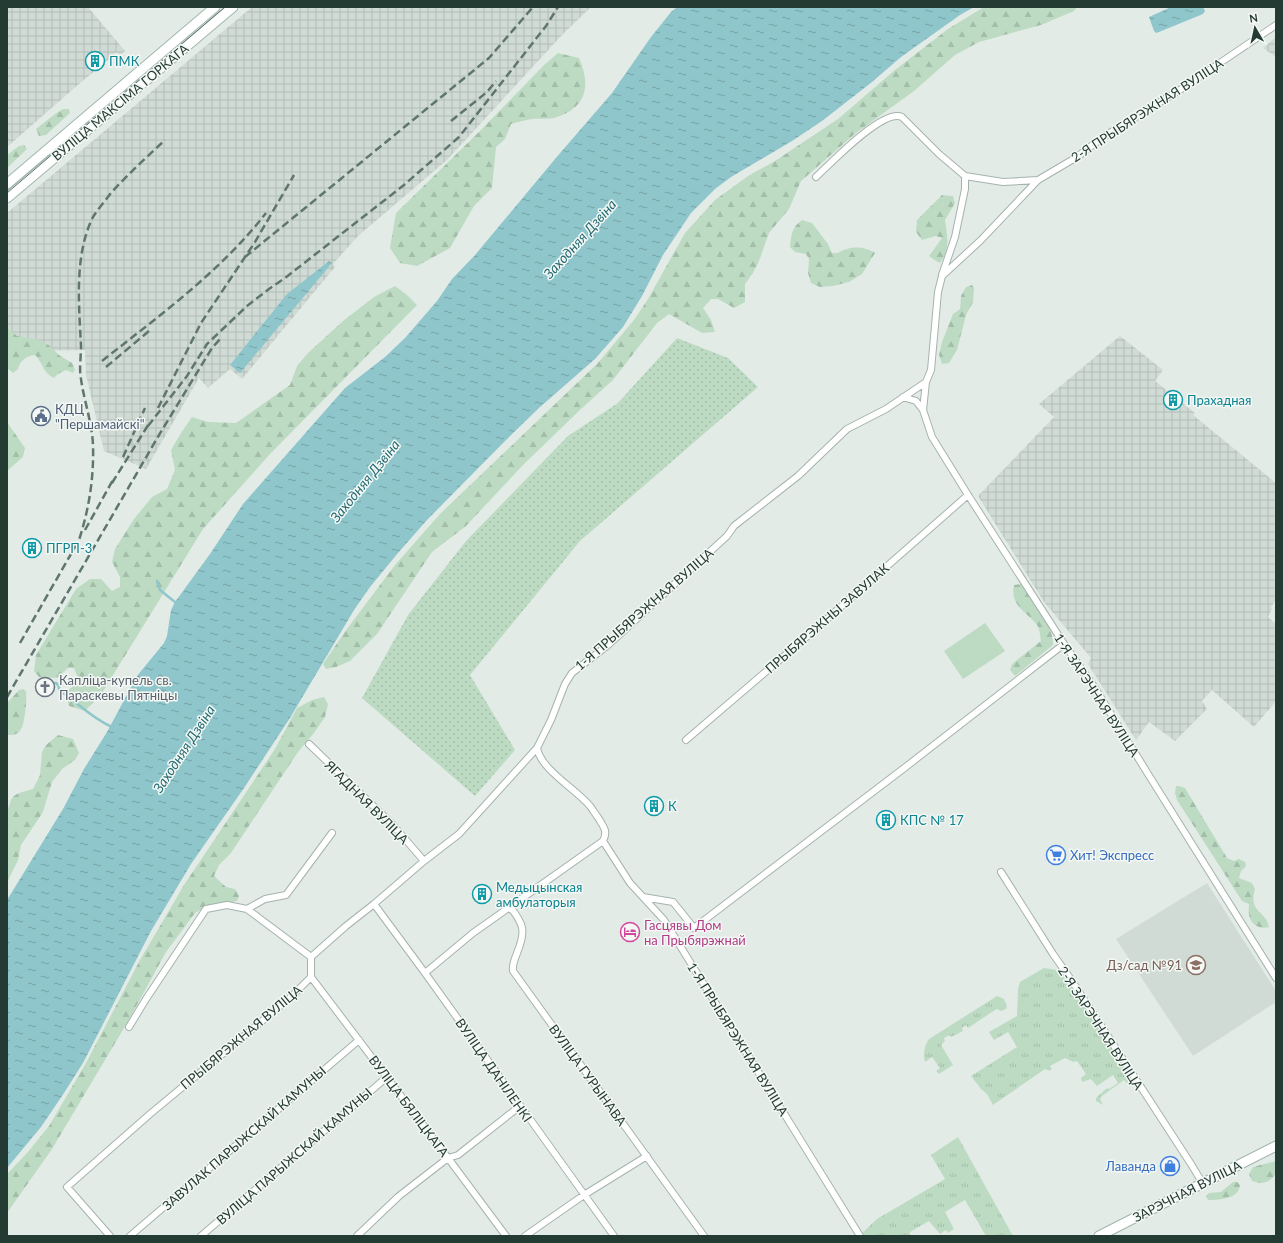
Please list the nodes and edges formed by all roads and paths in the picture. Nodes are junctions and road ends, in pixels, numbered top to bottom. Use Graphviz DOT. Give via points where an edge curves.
graph roads {
  1 [pos="215,7"];
  2 [pos="233,7"];
  3 [pos="1276,25"];
  4 [pos="965,176"];
  5 [pos="816,177"];
  6 [pos="1038,180"];
  7 [pos="7,184"];
  8 [pos="7,198"];
  9 [pos="942,276"];
  10 [pos="926,382"];
  11 [pos="903,397"];
  12 [pos="923,410"];
  13 [pos="968,495"];
  14 [pos="1064,644"];
  15 [pos="686,740"];
  16 [pos="309,744"];
  17 [pos="537,748"];
  18 [pos="332,833"];
  19 [pos="603,841"];
  20 [pos="424,861"];
  21 [pos="1000,872"];
  22 [pos="643,897"];
  23 [pos="374,904"];
  24 [pos="510,907"];
  25 [pos="247,909"];
  26 [pos="311,957"];
  27 [pos="425,973"];
  28 [pos="311,977"];
  29 [pos="1276,978"];
  30 [pos="130,1027"];
  31 [pos="358,1040"];
  32 [pos="387,1077"];
  33 [pos="520,1106"];
  34 [pos="1276,1146"];
  35 [pos="647,1156"];
  36 [pos="448,1158"];
  37 [pos="1202,1184"];
  38 [pos="584,1195"];
  39 [pos="110,1236"];
  40 [pos="130,1236"];
  41 [pos="201,1236"];
  42 [pos="357,1236"];
  43 [pos="506,1236"];
  44 [pos="525,1236"];
  45 [pos="614,1236"];
  46 [pos="704,1236"];
  47 [pos="860,1236"];
  48 [pos="1099,1236"];
  1 -- 7 [label="main road, ВУЛІЦА МАКСІМА ГОРКАГА"];
  2 -- 8 [label="main road, ВУЛІЦА МАКСІМА ГОРКАГА"];
  3 -- 6 [label="street, 2-Я ПРЫБЯРЭЖНАЯ ВУЛІЦА" via="1183,88"];
  4 -- 5 [label="street" via="898,115 874,125"];
  4 -- 6 [label="street" via="1003,182"];
  4 -- 9 [label="street, 1-Я ЗАРЭЧНАЯ ВУЛІЦА" via="965,189 955,238"];
  6 -- 9 [label="street" via="980,242"];
  9 -- 10 [label="street, 1-Я ЗАРЭЧНАЯ ВУЛІЦА" via="930,370"];
  10 -- 11 [label="street, 1-Я ПРЫБЯРЭЖНАЯ ВУЛІЦА"];
  10 -- 12 [label="street, 1-Я ЗАРЭЧНАЯ ВУЛІЦА"];
  11 -- 12 [label="street" via="916,401"];
  11 -- 17 [label="street, 1-Я ПРЫБЯРЭЖНАЯ ВУЛІЦА" via="847,429 798,476 734,526 727,536 608,645 572,673"];
  12 -- 13 [label="street, 1-Я ЗАРЭЧНАЯ ВУЛІЦА" via="932,436"];
  13 -- 14 [label="street, 1-Я ЗАРЭЧНАЯ ВУЛІЦА"];
  13 -- 15 [label="street, ПРЫБЯРЭЖНЫ ЗАВУЛАК"];
  14 -- 22 [label="street" via="694,928 673,902"];
  14 -- 29 [label="street, 1-Я ЗАРЭЧНАЯ ВУЛІЦА" via="1095,688"];
  16 -- 20 [label="street, ЯГАДНАЯ ВУЛІЦА" via="393,825"];
  17 -- 19 [label="street, 1-Я ПРЫБЯРЭЖНАЯ ВУЛІЦА" via="544,764 590,806 606,830"];
  17 -- 20 [label="street" via="459,834"];
  18 -- 25 [label="street" via="286,895 265,899"];
  19 -- 22 [label="street, 1-Я ПРЫБЯРЭЖНАЯ ВУЛІЦА" via="630,883"];
  19 -- 24 [label="street"];
  20 -- 23 [label="street"];
  21 -- 37 [label="street, 2-Я ЗАРЭЧНАЯ ВУЛІЦА"];
  22 -- 47 [label="street, 1-Я ПРЫБЯРЭЖНАЯ ВУЛІЦА" via="664,920"];
  23 -- 26 [label="street"];
  23 -- 27 [label="street, ВУЛІЦА ДАНІЛЕНКІ"];
  24 -- 27 [label="street"];
  24 -- 35 [label="street, ВУЛІЦА ГУРЫНАВА" via="521,920 523,931 512,965 513,971"];
  25 -- 26 [label="street"];
  25 -- 30 [label="street" via="227,905 206,909"];
  26 -- 28 [label="street, ПРЫБЯРЭЖНАЯ ВУЛІЦА"];
  27 -- 33 [label="street, ВУЛІЦА ДАНІЛЕНКІ"];
  28 -- 31 [label="street, ВУЛІЦА БЯЛІЦКАГА"];
  28 -- 39 [label="street, ПРЫБЯРЭЖНАЯ ВУЛІЦА" via="291,997 67,1187"];
  31 -- 32 [label="street, ВУЛІЦА БЯЛІЦКАГА"];
  31 -- 40 [label="street, ЗАВУЛАК ПАРЫЖСКАЙ КАМУНЫ"];
  32 -- 36 [label="street, ВУЛІЦА БЯЛІЦКАГА"];
  32 -- 41 [label="street, ВУЛІЦА ПАРЫЖСКАЙ КАМУНЫ"];
  33 -- 36 [label="street" via="458,1155"];
  33 -- 38 [label="street, ВУЛІЦА ДАНІЛЕНКІ"];
  34 -- 37 [label="main road, ЗАРЭЧНАЯ ВУЛІЦА"];
  35 -- 38 [label="street"];
  35 -- 46 [label="street, ВУЛІЦА ГУРЫНАВА"];
  36 -- 42 [label="street" via="399,1196"];
  36 -- 43 [label="street, ВУЛІЦА БЯЛІЦКАГА"];
  37 -- 48 [label="main road, ЗАРЭЧНАЯ ВУЛІЦА"];
  38 -- 44 [label="street"];
  38 -- 45 [label="street, ВУЛІЦА ДАНІЛЕНКІ"];
}
